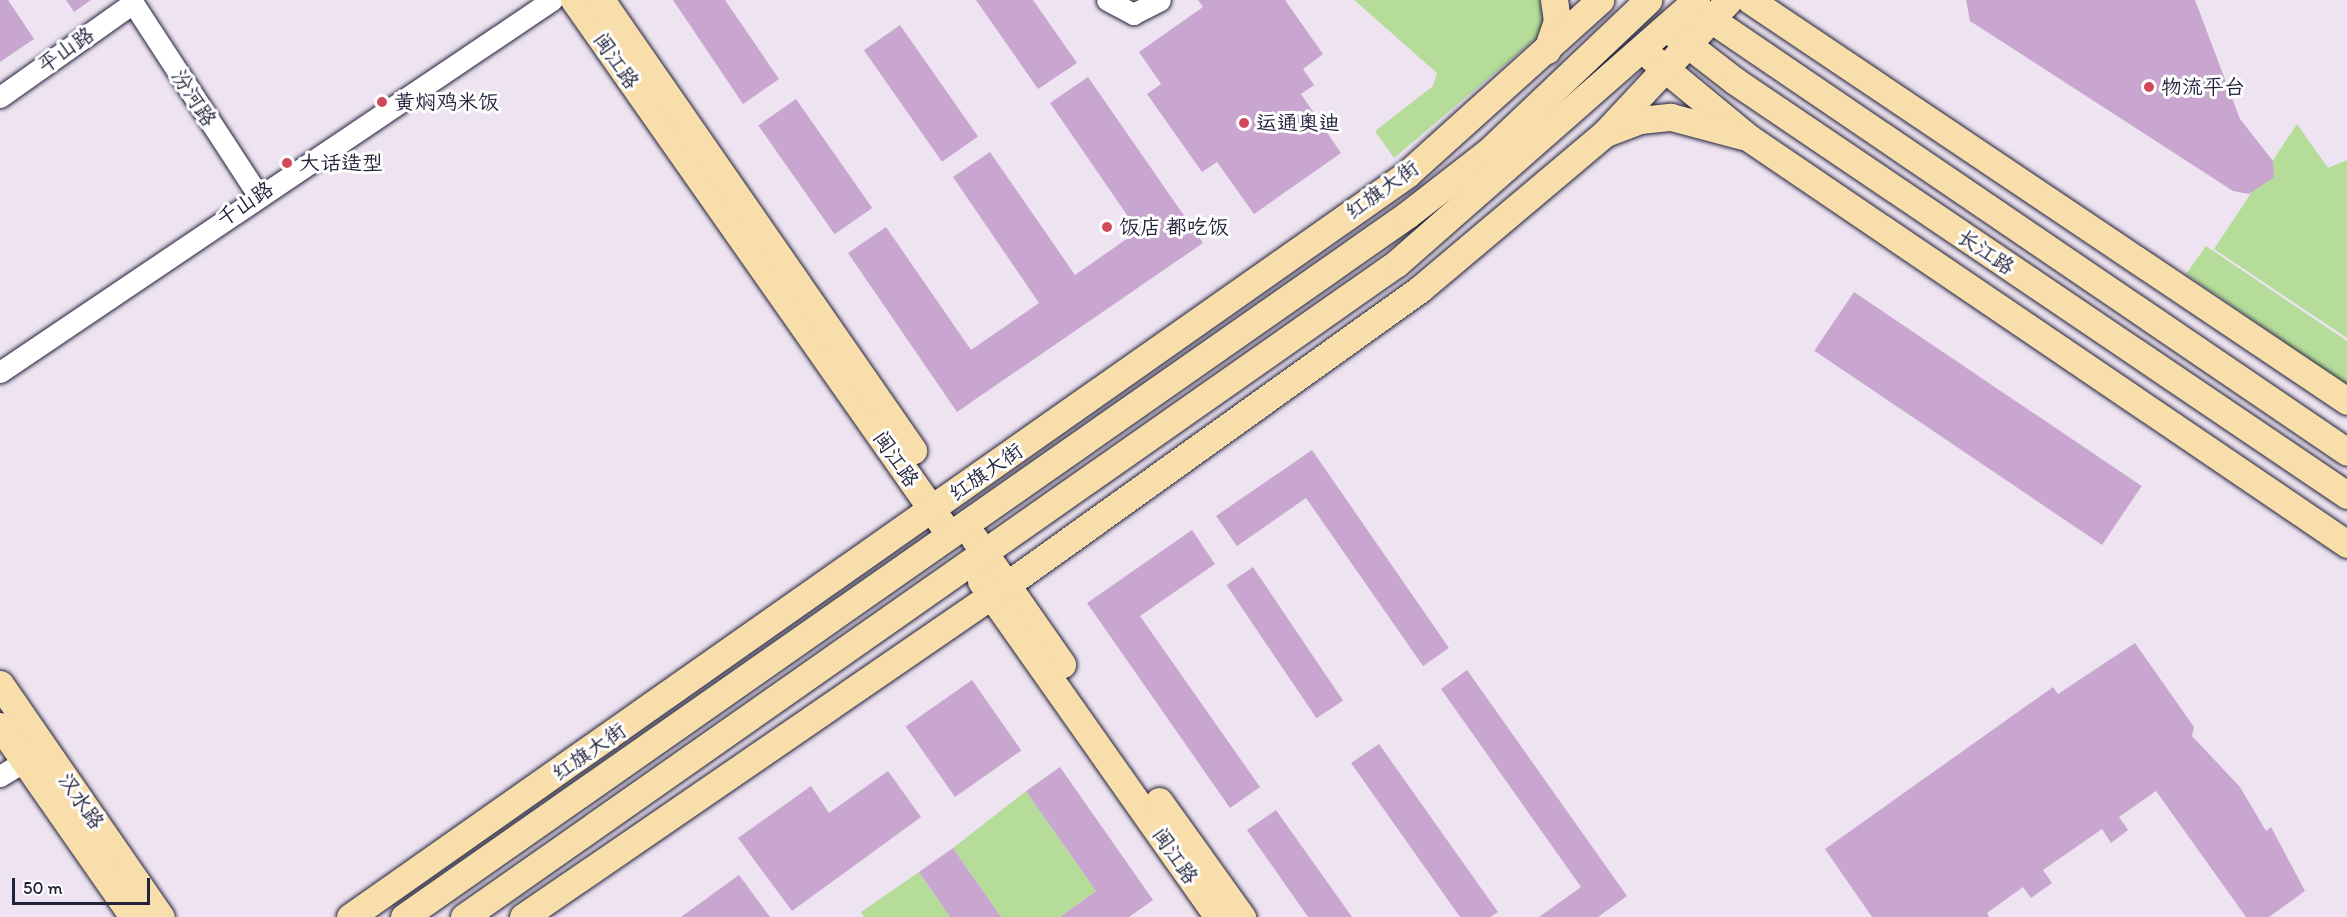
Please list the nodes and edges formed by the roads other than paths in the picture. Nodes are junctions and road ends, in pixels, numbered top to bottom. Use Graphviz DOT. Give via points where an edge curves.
graph roads {
  1 [pos="552,0"];
  2 [pos="574,0"];
  3 [pos="601,0"];
  4 [pos="1107,0"];
  5 [pos="1160,0"];
  6 [pos="1554,0"];
  7 [pos="1730,0"];
  8 [pos="1750,0"];
  9 [pos="1784,0"];
  10 [pos="132,1"];
  11 [pos="1640,2"];
  12 [pos="1588,4"];
  13 [pos="1695,6"];
  14 [pos="1615,32"];
  15 [pos="1677,36"];
  16 [pos="1547,50"];
  17 [pos="1643,52"];
  18 [pos="1829,54"];
  19 [pos="1665,67"];
  20 [pos="0,96"];
  21 [pos="1605,133"];
  22 [pos="1749,138"];
  23 [pos="258,195"];
  24 [pos="0,372"];
  25 [pos="2347,401"];
  26 [pos="2347,452"];
  27 [pos="2347,495"];
  28 [pos="940,505"];
  29 [pos="959,533"];
  30 [pos="2347,544"];
  31 [pos="977,559"];
  32 [pos="999,589"];
  33 [pos="0,684"];
  34 [pos="0,726"];
  35 [pos="25,761"];
  36 [pos="0,776"];
  37 [pos="1224,913"];
  38 [pos="133,917"];
  39 [pos="161,917"];
  40 [pos="350,917"];
  41 [pos="404,917"];
  42 [pos="464,917"];
  43 [pos="524,917"];
  1 -- 23 [label="street, 千山路"];
  2 -- 28 [label="main road, 闽江路"];
  3 -- 28 [label="main road, 闽江路"];
  4 -- 5 [label="street" via="1133,14"];
  6 -- 16 [label="main road" via="1557,21"];
  7 -- 13 [label="main road"];
  8 -- 18 [label="main road"];
  9 -- 18 [label="main road" via="1800,26"];
  10 -- 20 [label="street, 平山路"];
  10 -- 23 [label="street, 汾河路"];
  11 -- 14 [label="main road, 红旗大街"];
  11 -- 15 [label="main road, 长江路"];
  12 -- 14 [label="main road"];
  12 -- 16 [label="main road, 红旗大街"];
  13 -- 15 [label="main road"];
  13 -- 26 [label="main road, 长江路"];
  14 -- 17 [label="main road"];
  14 -- 29 [label="main road, 红旗大街" via="1488,152 1407,215"];
  15 -- 17 [label="main road"];
  15 -- 19 [label="main road"];
  15 -- 27 [label="main road, 长江路"];
  16 -- 28 [label="main road, 红旗大街" via="1407,174"];
  17 -- 19 [label="main road"];
  17 -- 31 [label="main road" via="1397,263"];
  18 -- 25 [label="main road"];
  19 -- 21 [label="main road"];
  19 -- 22 [label="main road"];
  21 -- 22 [label="main road" via="1640,120 1671,117"];
  21 -- 32 [label="main road" via="1420,289"];
  22 -- 30 [label="main road"];
  23 -- 24 [label="street, 千山路"];
  28 -- 29 [label="main road, 闽江路"];
  28 -- 40 [label="main road, 红旗大街"];
  29 -- 31 [label="main road, 闽江路"];
  29 -- 41 [label="main road, 红旗大街"];
  31 -- 32 [label="main road, 闽江路"];
  31 -- 42 [label="main road"];
  32 -- 37 [label="main road, 闽江路"];
  32 -- 43 [label="main road"];
  33 -- 39 [label="main road, 汉水路"];
  34 -- 35 [label="main road, 汉水路"];
  35 -- 36 [label="street"];
  35 -- 38 [label="main road, 汉水路"];
}
